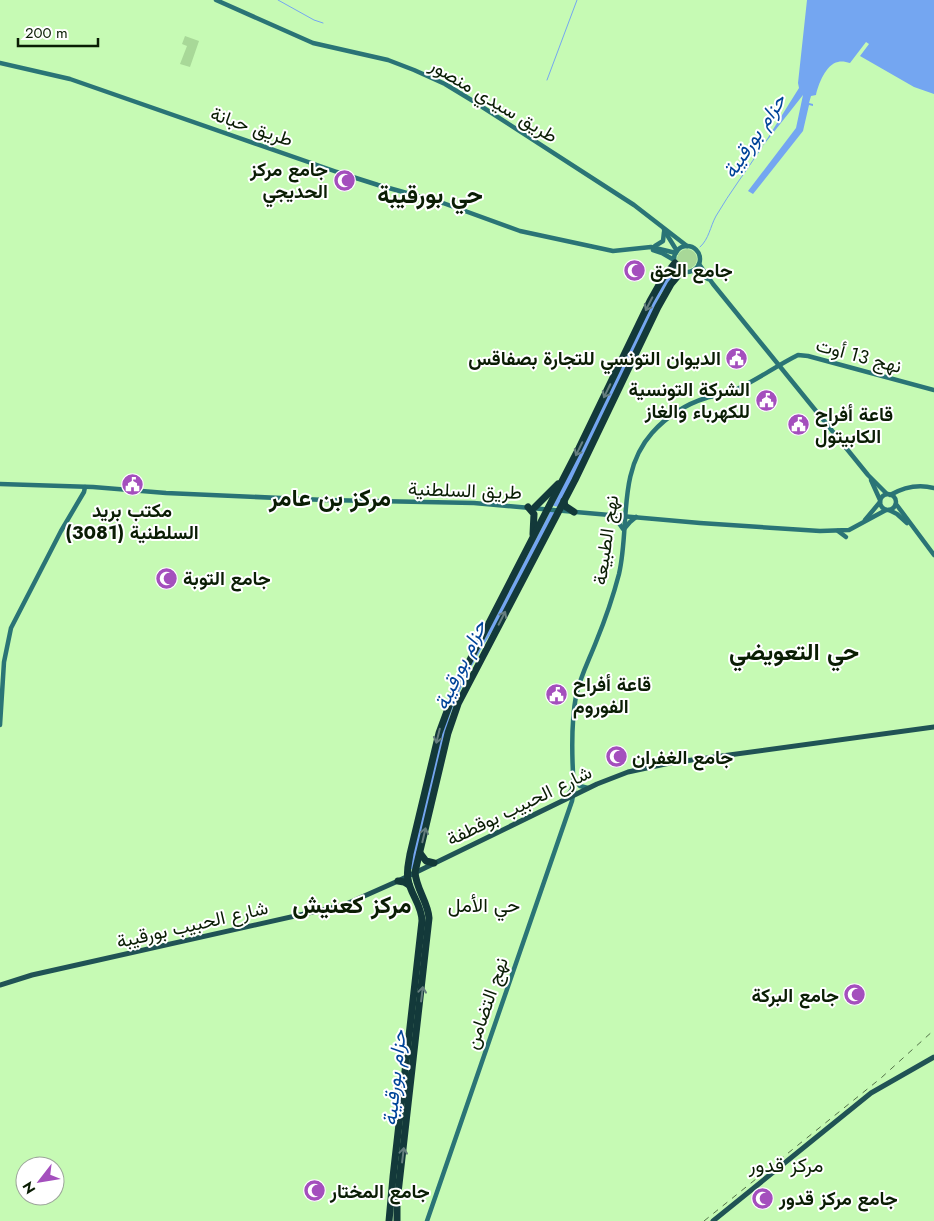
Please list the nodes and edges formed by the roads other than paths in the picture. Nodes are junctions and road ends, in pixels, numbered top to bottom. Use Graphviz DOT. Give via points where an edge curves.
graph roads {
  1 [pos="216,0"];
  2 [pos="0,63"];
  3 [pos="659,223"];
  4 [pos="664,231"];
  5 [pos="687,246"];
  6 [pos="651,247"];
  7 [pos="640,249"];
  8 [pos="676,252"];
  9 [pos="675,262"];
  10 [pos="699,264"];
  11 [pos="682,271"];
  12 [pos="692,271"];
  13 [pos="713,284"];
  14 [pos="779,365"];
  15 [pos="934,390"];
  16 [pos="868,474"];
  17 [pos="564,478"];
  18 [pos="0,484"];
  19 [pos="85,487"];
  20 [pos="907,488"];
  21 [pos="934,488"];
  22 [pos="889,495"];
  23 [pos="564,501"];
  24 [pos="880,501"];
  25 [pos="626,502"];
  26 [pos="896,502"];
  27 [pos="532,507"];
  28 [pos="548,509"];
  29 [pos="887,510"];
  30 [pos="572,512"];
  31 [pos="558,514"];
  32 [pos="614,515"];
  33 [pos="624,516"];
  34 [pos="636,517"];
  35 [pos="865,520"];
  36 [pos="910,525"];
  37 [pos="624,530"];
  38 [pos="838,531"];
  39 [pos="846,537"];
  40 [pos="533,539"];
  41 [pos="934,555"];
  42 [pos="0,725"];
  43 [pos="934,727"];
  44 [pos="574,779"];
  45 [pos="588,788"];
  46 [pos="574,796"];
  47 [pos="563,801"];
  48 [pos="557,804"];
  49 [pos="570,810"];
  50 [pos="420,853"];
  51 [pos="434,863"];
  52 [pos="415,872"];
  53 [pos="407,876"];
  54 [pos="398,881"];
  55 [pos="409,885"];
  56 [pos="0,985"];
  57 [pos="934,1057"];
  58 [pos="389,1221"];
  59 [pos="397,1221"];
  60 [pos="427,1221"];
  61 [pos="713,1221"];
  1 -- 3 [label="main road, طريق سيدي منصور" via="308,41 388,60 445,84"];
  2 -- 7 [label="main road, طريق حبانة" via="70,79 336,172 443,203 520,232 613,251"];
  3 -- 4 [label="main road, طريق سيدي منصور"];
  3 -- 5 [label="main road, طريق سيدي منصور"];
  4 -- 6 [label="main road" via="665,237 660,245"];
  4 -- 8 [label="main road, طريق سيدي منصور"];
  5 -- 8 [label="main road"];
  5 -- 10 [label="main road" via="698,253"];
  6 -- 7 [label="main road, طريق حبانة"];
  6 -- 8 [label="main road, طريق حبانة"];
  7 -- 9 [label="main road, طريق حبانة" via="657,251"];
  8 -- 9 [label="main road"];
  9 -- 11 [label="main road"];
  9 -- 17 [label="highway, one-way" via="650,302"];
  10 -- 12 [label="main road"];
  10 -- 13 [label="main road"];
  11 -- 12 [label="main road"];
  11 -- 23 [label="highway" via="658,307"];
  12 -- 13 [label="main road"];
  13 -- 14 [label="main road"];
  14 -- 15 [label="main road, نهج 13 أوت" via="804,355"];
  14 -- 16 [label="main road"];
  14 -- 25 [label="main road, نهج الطبيعة" via="731,392 697,402 663,423 638,454 630,475"];
  16 -- 22 [label="main road"];
  16 -- 24 [label="main road"];
  17 -- 27 [label="highway"];
  17 -- 28 [label="highway"];
  18 -- 19 [label="main road, طريق السلطنية"];
  19 -- 27 [label="main road, طريق السلطنية" via="176,494"];
  19 -- 42 [label="main road" via="11,628 4,662"];
  20 -- 21 [label="main road" via="920,485"];
  20 -- 22 [label="main road"];
  20 -- 26 [label="main road"];
  22 -- 24 [label="main road"];
  22 -- 26 [label="main road"];
  23 -- 30 [label="highway"];
  23 -- 31 [label="highway"];
  24 -- 29 [label="main road"];
  24 -- 35 [label="main road"];
  25 -- 32 [label="main road"];
  25 -- 33 [label="main road, نهج الطبيعة"];
  25 -- 34 [label="main road"];
  26 -- 29 [label="main road"];
  26 -- 36 [label="main road"];
  27 -- 28 [label="main road, طريق السلطنية"];
  27 -- 40 [label="highway"];
  28 -- 31 [label="main road, طريق السلطنية"];
  28 -- 40 [label="highway"];
  29 -- 35 [label="main road"];
  29 -- 36 [label="main road"];
  30 -- 31 [label="highway"];
  30 -- 32 [label="main road"];
  50 -- 31 [label="highway, one-way" via="455,711"];
  32 -- 33 [label="main road"];
  32 -- 37 [label="main road"];
  33 -- 34 [label="main road"];
  33 -- 37 [label="main road, نهج الطبيعة"];
  34 -- 37 [label="main road"];
  34 -- 38 [label="main road"];
  35 -- 38 [label="main road" via="854,528"];
  36 -- 41 [label="main road"];
  37 -- 44 [label="main road, نهج الطبيعة" via="614,593 576,695"];
  38 -- 39 [label="main road"];
  40 -- 53 [label="highway, one-way" via="446,709"];
  43 -- 45 [label="main road, شارع الحبيب بوقطفة" via="670,763 613,776"];
  44 -- 45 [label="main road" via="580,786"];
  44 -- 46 [label="main road, نهج الطبيعة"];
  44 -- 47 [label="main road" via="572,790"];
  45 -- 46 [label="main road, شارع الحبيب بوقطفة"];
  46 -- 47 [label="main road, شارع الحبيب بوقطفة"];
  46 -- 49 [label="main road, نهج التضامن"];
  47 -- 48 [label="main road, شارع الحبيب بوقطفة"];
  48 -- 49 [label="main road"];
  48 -- 51 [label="main road, شارع الحبيب بوقطفة"];
  49 -- 60 [label="main road, نهج التضامن"];
  50 -- 51 [label="highway" via="426,861"];
  50 -- 52 [label="highway"];
  51 -- 52 [label="main road, شارع الحبيب بوقطفة"];
  52 -- 53 [label="main road, شارع الحبيب بورقيبة"];
  59 -- 52 [label="highway, one-way" via="430,918"];
  53 -- 54 [label="main road, شارع الحبيب بورقيبة"];
  53 -- 55 [label="highway"];
  54 -- 55 [label="highway"];
  54 -- 56 [label="main road, شارع الحبيب بورقيبة" via="338,906"];
  55 -- 58 [label="highway" via="422,918"];
  57 -- 61 [label="main road" via="866,1097"];
}
